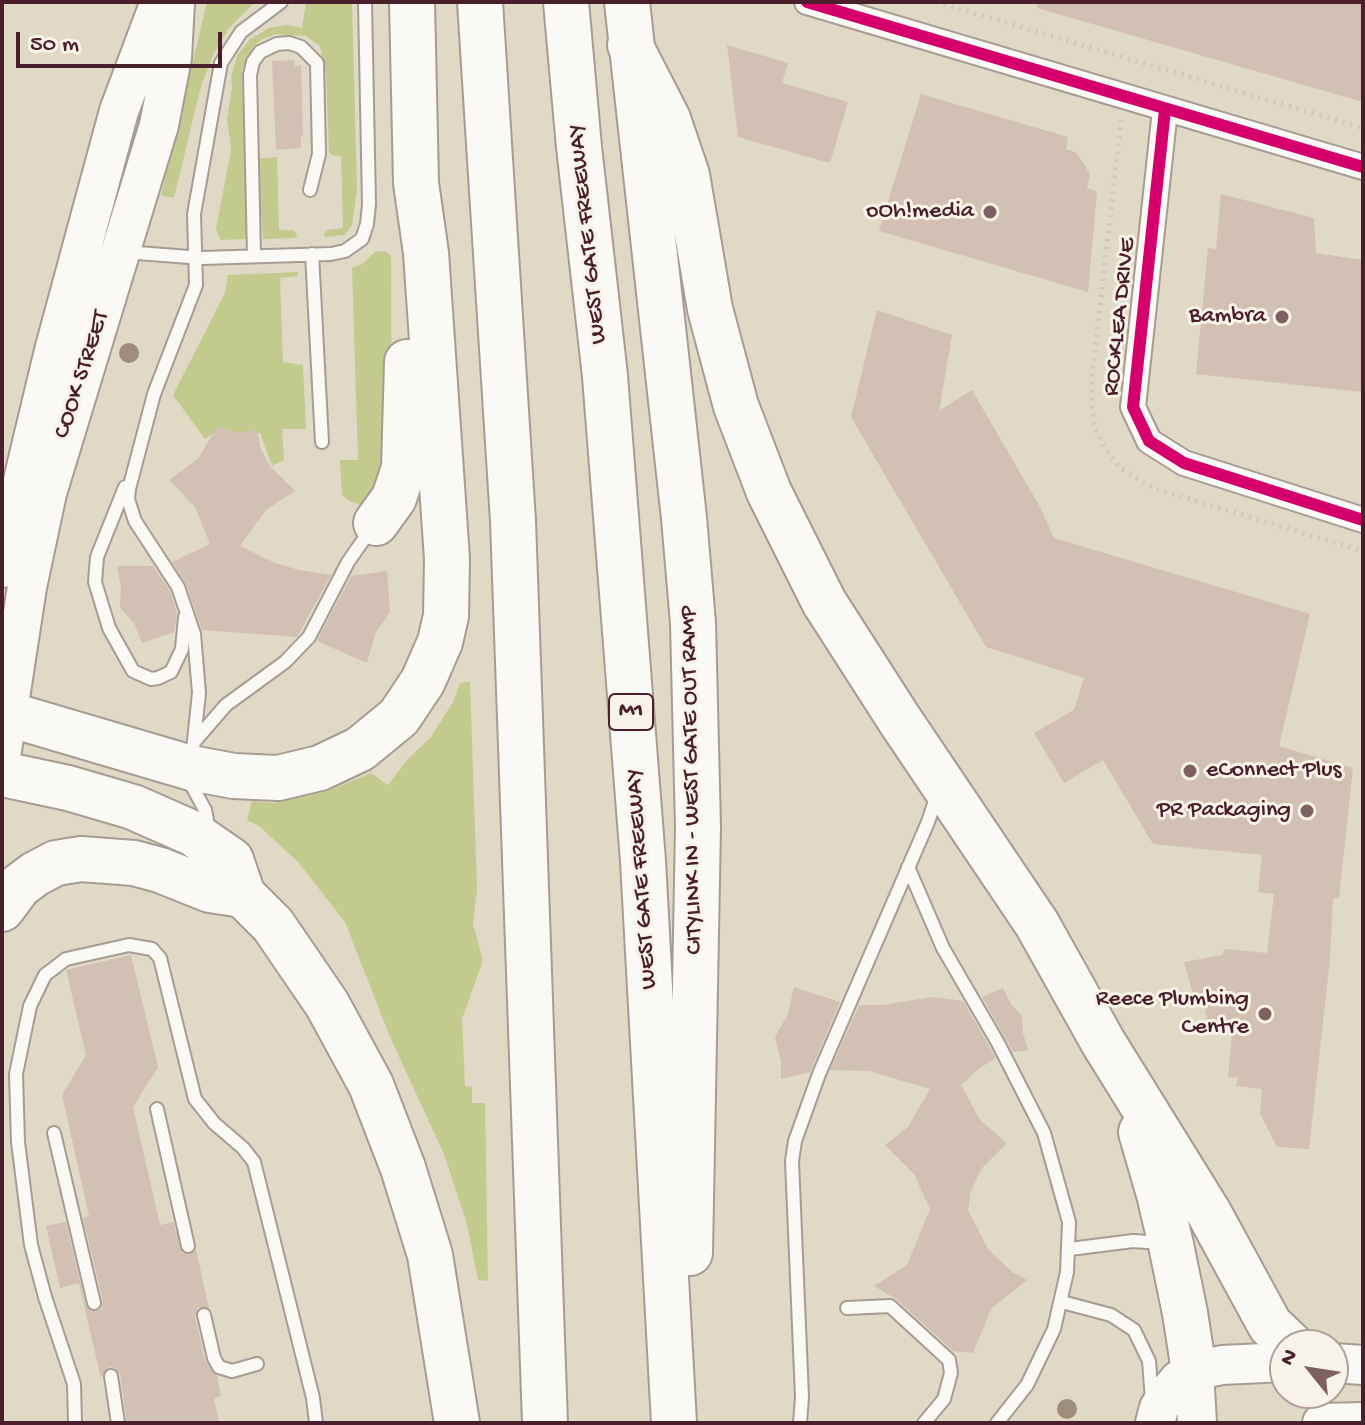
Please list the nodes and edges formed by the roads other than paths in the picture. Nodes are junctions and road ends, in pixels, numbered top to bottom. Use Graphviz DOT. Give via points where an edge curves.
graph roads {
  1 [pos="160,2"];
  2 [pos="175,2"];
  3 [pos="281,2"];
  4 [pos="365,2"];
  5 [pos="412,2"];
  6 [pos="480,2"];
  7 [pos="566,2"];
  8 [pos="627,2"];
  9 [pos="807,2"];
  10 [pos="630,45"];
  11 [pos="1165,110"];
  12 [pos="118,115"];
  13 [pos="159,125"];
  14 [pos="1363,167"];
  15 [pos="416,183"];
  16 [pos="310,190"];
  17 [pos="121,252"];
  18 [pos="312,254"];
  19 [pos="254,255"];
  20 [pos="194,258"];
  21 [pos="322,442"];
  22 [pos="134,465"];
  23 [pos="1363,520"];
  24 [pos="376,523"];
  25 [pos="2,568"];
  26 [pos="184,601"];
  27 [pos="4,726"];
  28 [pos="192,756"];
  29 [pos="2,774"];
  30 [pos="942,780"];
  31 [pos="214,849"];
  32 [pos="908,867"];
  33 [pos="243,895"];
  34 [pos="2,909"];
  35 [pos="1103,1042"];
  36 [pos="157,1109"];
  37 [pos="54,1133"];
  38 [pos="1171,1245"];
  39 [pos="188,1246"];
  40 [pos="1070,1249"];
  41 [pos="1062,1302"];
  42 [pos="94,1303"];
  43 [pos="847,1308"];
  44 [pos="204,1315"];
  45 [pos="1274,1329"];
  46 [pos="1269,1363"];
  47 [pos="257,1364"];
  48 [pos="1194,1371"];
  49 [pos="111,1376"];
  50 [pos="1363,1422"];
  51 [pos="75,1423"];
  52 [pos="118,1423"];
  53 [pos="316,1423"];
  54 [pos="457,1423"];
  55 [pos="545,1423"];
  56 [pos="674,1423"];
  57 [pos="686,1423"];
  58 [pos="800,1423"];
  59 [pos="924,1423"];
  60 [pos="997,1423"];
  61 [pos="1154,1423"];
  62 [pos="1197,1423"];
  63 [pos="1322,1423"];
  1 -- 12 [label="main road, COOK STREET"];
  2 -- 13 [label="main road, COOK STREET" via="172,58"];
  3 -- 20 [label="lane" via="241,32 221,63 196,197"];
  4 -- 18 [label="lane" via="367,224 362,239 352,247"];
  5 -- 15 [label="highway"];
  6 -- 55 [label="highway" via="513,521"];
  7 -- 56 [label="highway, WEST GATE FREEWAY / M1" via="605,376 643,861"];
  8 -- 10 [label="highway, CITYLINK IN - WEST GATE OUT RAMP"];
  9 -- 11 [label="street"];
  10 -- 30 [label="highway" via="668,119 687,175 722,359 769,492 841,631"];
  10 -- 57 [label="highway, CITYLINK IN - WEST GATE OUT RAMP" via="684,518 697,716"];
  11 -- 14 [label="street"];
  11 -- 23 [label="street, ROCKLEA DRIVE" via="1133,407 1149,441 1184,463"];
  12 -- 13 [label="main road"];
  12 -- 25 [label="main road, COOK STREET"];
  13 -- 17 [label="main road, COOK STREET"];
  15 -- 24 [label="highway" via="405,261 404,468 394,498"];
  15 -- 28 [label="highway" via="426,253 447,559 440,642 399,717 341,760 267,778 234,776"];
  16 -- 19 [label="lane" via="319,154 318,68 301,47 277,44 260,52 250,75"];
  17 -- 20 [label="lane"];
  17 -- 27 [label="main road, COOK STREET" via="47,493"];
  18 -- 19 [label="lane"];
  18 -- 21 [label="lane"];
  19 -- 20 [label="lane"];
  20 -- 22 [label="lane" via="193,294 154,394"];
  22 -- 26 [label="lane" via="128,499 135,521"];
  22 -- 26 [label="lane" via="95,573 105,619 137,674 158,678 176,665 184,640"];
  24 -- 28 [label="lane" via="348,562 309,637 285,662 226,705"];
  26 -- 28 [label="lane" via="198,656"];
  27 -- 28 [label="highway"];
  28 -- 31 [label="lane" via="192,786 205,810"];
  29 -- 31 [label="highway" via="133,807 192,833"];
  30 -- 32 [label="lane"];
  30 -- 35 [label="highway" via="1037,924"];
  31 -- 33 [label="highway" via="231,860"];
  32 -- 40 [label="lane" via="943,948 1044,1133 1069,1222"];
  32 -- 58 [label="lane" via="795,1141"];
  33 -- 34 [label="highway" via="210,890 134,863 81,859 35,874"];
  33 -- 54 [label="highway" via="273,925 310,979 371,1085 430,1255"];
  35 -- 38 [label="highway" via="1141,1132"];
  35 -- 45 [label="highway"];
  36 -- 39 [label="lane"];
  37 -- 42 [label="lane"];
  38 -- 40 [label="lane" via="1133,1241"];
  38 -- 48 [label="highway"];
  40 -- 41 [label="lane"];
  41 -- 60 [label="lane" via="1043,1357"];
  41 -- 61 [label="lane" via="1111,1315 1134,1330 1149,1361"];
  43 -- 59 [label="lane" via="890,1306 949,1360 944,1399"];
  44 -- 47 [label="lane" via="219,1367 232,1371"];
  46 -- 48 [label="main road"];
  48 -- 61 [label="main road" via="1169,1392"];
  48 -- 62 [label="main road"];
  49 -- 52 [label="lane"];
  50 -- 63 [label="main road"];
  51 -- 53 [label="lane" via="74,1384 31,1245 16,1074 30,1006 45,975 66,959 129,945 152,949 160,958 195,1099 254,1162"];
}
